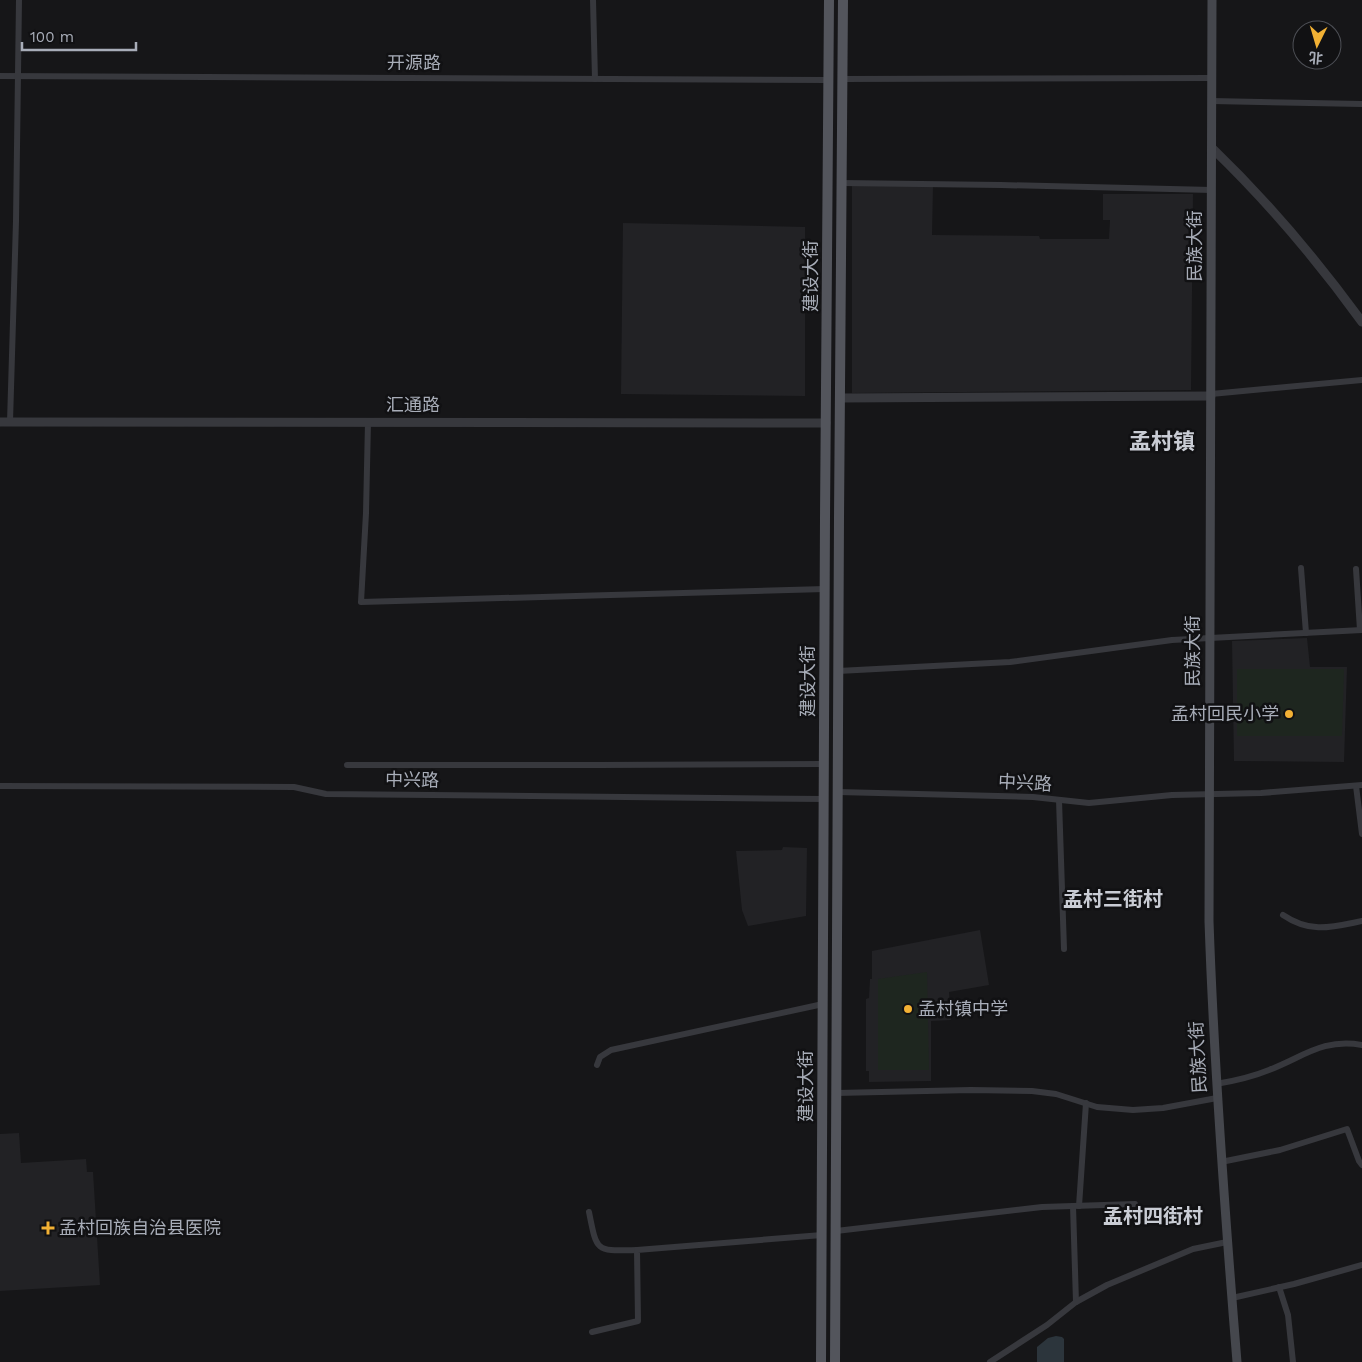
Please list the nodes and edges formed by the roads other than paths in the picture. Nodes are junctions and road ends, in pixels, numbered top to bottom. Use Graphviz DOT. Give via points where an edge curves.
graph roads {
  1 [pos="19,0"];
  2 [pos="593,0"];
  3 [pos="829,0"];
  4 [pos="843,0"];
  5 [pos="1212,0"];
  6 [pos="0,76"];
  7 [pos="18,76"];
  8 [pos="1212,78"];
  9 [pos="595,79"];
  10 [pos="842,79"];
  11 [pos="828,80"];
  12 [pos="1212,101"];
  13 [pos="1362,104"];
  14 [pos="1212,148"];
  15 [pos="842,183"];
  16 [pos="1212,190"];
  17 [pos="1362,322"];
  18 [pos="1362,380"];
  19 [pos="1211,395"];
  20 [pos="840,398"];
  21 [pos="5,422"];
  22 [pos="368,422"];
  23 [pos="826,422"];
  24 [pos="1300,568"];
  25 [pos="1356,569"];
  26 [pos="825,589"];
  27 [pos="1362,631"];
  28 [pos="1306,633"];
  29 [pos="1209,638"];
  30 [pos="838,671"];
  31 [pos="824,764"];
  32 [pos="347,765"];
  33 [pos="0,786"];
  34 [pos="1359,786"];
  35 [pos="838,792"];
  36 [pos="1209,794"];
  37 [pos="824,799"];
  38 [pos="1060,800"];
  39 [pos="1362,834"];
  40 [pos="1283,914"];
  41 [pos="1362,921"];
  42 [pos="1064,948"];
  43 [pos="823,1004"];
  44 [pos="1362,1046"];
  45 [pos="597,1065"];
  46 [pos="1216,1084"];
  47 [pos="836,1092"];
  48 [pos="1217,1098"];
  49 [pos="1086,1103"];
  50 [pos="1221,1162"];
  51 [pos="1362,1165"];
  52 [pos="1135,1204"];
  53 [pos="1076,1206"];
  54 [pos="589,1212"];
  55 [pos="836,1231"];
  56 [pos="822,1234"];
  57 [pos="1227,1242"];
  58 [pos="637,1250"];
  59 [pos="1362,1265"];
  60 [pos="1279,1287"];
  61 [pos="1232,1298"];
  62 [pos="1076,1302"];
  63 [pos="592,1332"];
  64 [pos="822,1362"];
  65 [pos="835,1362"];
  66 [pos="990,1362"];
  67 [pos="1237,1362"];
  68 [pos="1293,1362"];
  1 -- 7 [label="street"];
  2 -- 9 [label="street"];
  3 -- 11 [label="main road, 建设大街"];
  4 -- 10 [label="main road, 建设大街"];
  5 -- 8 [label="main road, 民族大街"];
  6 -- 7 [label="street, 开源路"];
  7 -- 9 [label="street, 开源路"];
  7 -- 21 [label="street"];
  8 -- 10 [label="street"];
  8 -- 12 [label="main road, 民族大街"];
  9 -- 11 [label="street, 开源路"];
  10 -- 15 [label="main road, 建设大街"];
  11 -- 23 [label="main road, 建设大街"];
  12 -- 13 [label="street"];
  12 -- 14 [label="main road, 民族大街"];
  14 -- 16 [label="main road, 民族大街"];
  14 -- 17 [label="street" via="1319,264"];
  15 -- 16 [label="street"];
  15 -- 20 [label="main road, 建设大街"];
  16 -- 19 [label="main road, 民族大街"];
  18 -- 19 [label="street"];
  19 -- 20 [label="street"];
  19 -- 29 [label="main road, 民族大街"];
  20 -- 30 [label="main road, 建设大街"];
  21 -- 22 [label="street, 汇通路"];
  22 -- 23 [label="street, 汇通路"];
  22 -- 26 [label="street" via="361,602"];
  23 -- 26 [label="main road, 建设大街"];
  24 -- 28 [label="street"];
  25 -- 27 [label="street"];
  26 -- 31 [label="main road, 建设大街"];
  27 -- 28 [label="street"];
  28 -- 29 [label="street"];
  29 -- 30 [label="street" via="1010,662"];
  29 -- 36 [label="main road, 民族大街"];
  30 -- 35 [label="main road, 建设大街"];
  31 -- 32 [label="street"];
  31 -- 37 [label="main road, 建设大街"];
  33 -- 37 [label="street, 中兴路" via="294,787 326,794"];
  34 -- 36 [label="street, 中兴路"];
  34 -- 39 [label="street"];
  35 -- 38 [label="street, 中兴路"];
  35 -- 47 [label="main road, 建设大街"];
  36 -- 38 [label="street, 中兴路" via="1104,803"];
  36 -- 46 [label="main road, 民族大街" via="1209,921"];
  37 -- 43 [label="main road, 建设大街"];
  38 -- 42 [label="street"];
  40 -- 41 [label="street" via="1318,928"];
  43 -- 45 [label="street" via="611,1050 600,1057"];
  43 -- 56 [label="main road, 建设大街"];
  44 -- 46 [label="street" via="1318,1047 1268,1070"];
  46 -- 48 [label="main road, 民族大街"];
  47 -- 49 [label="street" via="1032,1091"];
  47 -- 55 [label="main road, 建设大街"];
  48 -- 49 [label="street" via="1148,1109 1114,1109"];
  48 -- 50 [label="main road, 民族大街"];
  49 -- 53 [label="street"];
  50 -- 51 [label="street" via="1280,1150 1347,1129"];
  50 -- 57 [label="main road, 民族大街"];
  52 -- 53 [label="street"];
  53 -- 55 [label="street" via="1042,1207"];
  53 -- 62 [label="street"];
  54 -- 58 [label="street" via="595,1242 601,1248 607,1251"];
  55 -- 65 [label="main road, 建设大街"];
  56 -- 58 [label="street"];
  56 -- 64 [label="main road, 建设大街"];
  57 -- 61 [label="main road, 民族大街"];
  57 -- 62 [label="street" via="1192,1249"];
  58 -- 63 [label="street" via="638,1321"];
  59 -- 60 [label="street"];
  60 -- 61 [label="street"];
  60 -- 68 [label="street" via="1288,1316"];
  61 -- 67 [label="main road, 民族大街"];
  62 -- 66 [label="street"];
}
